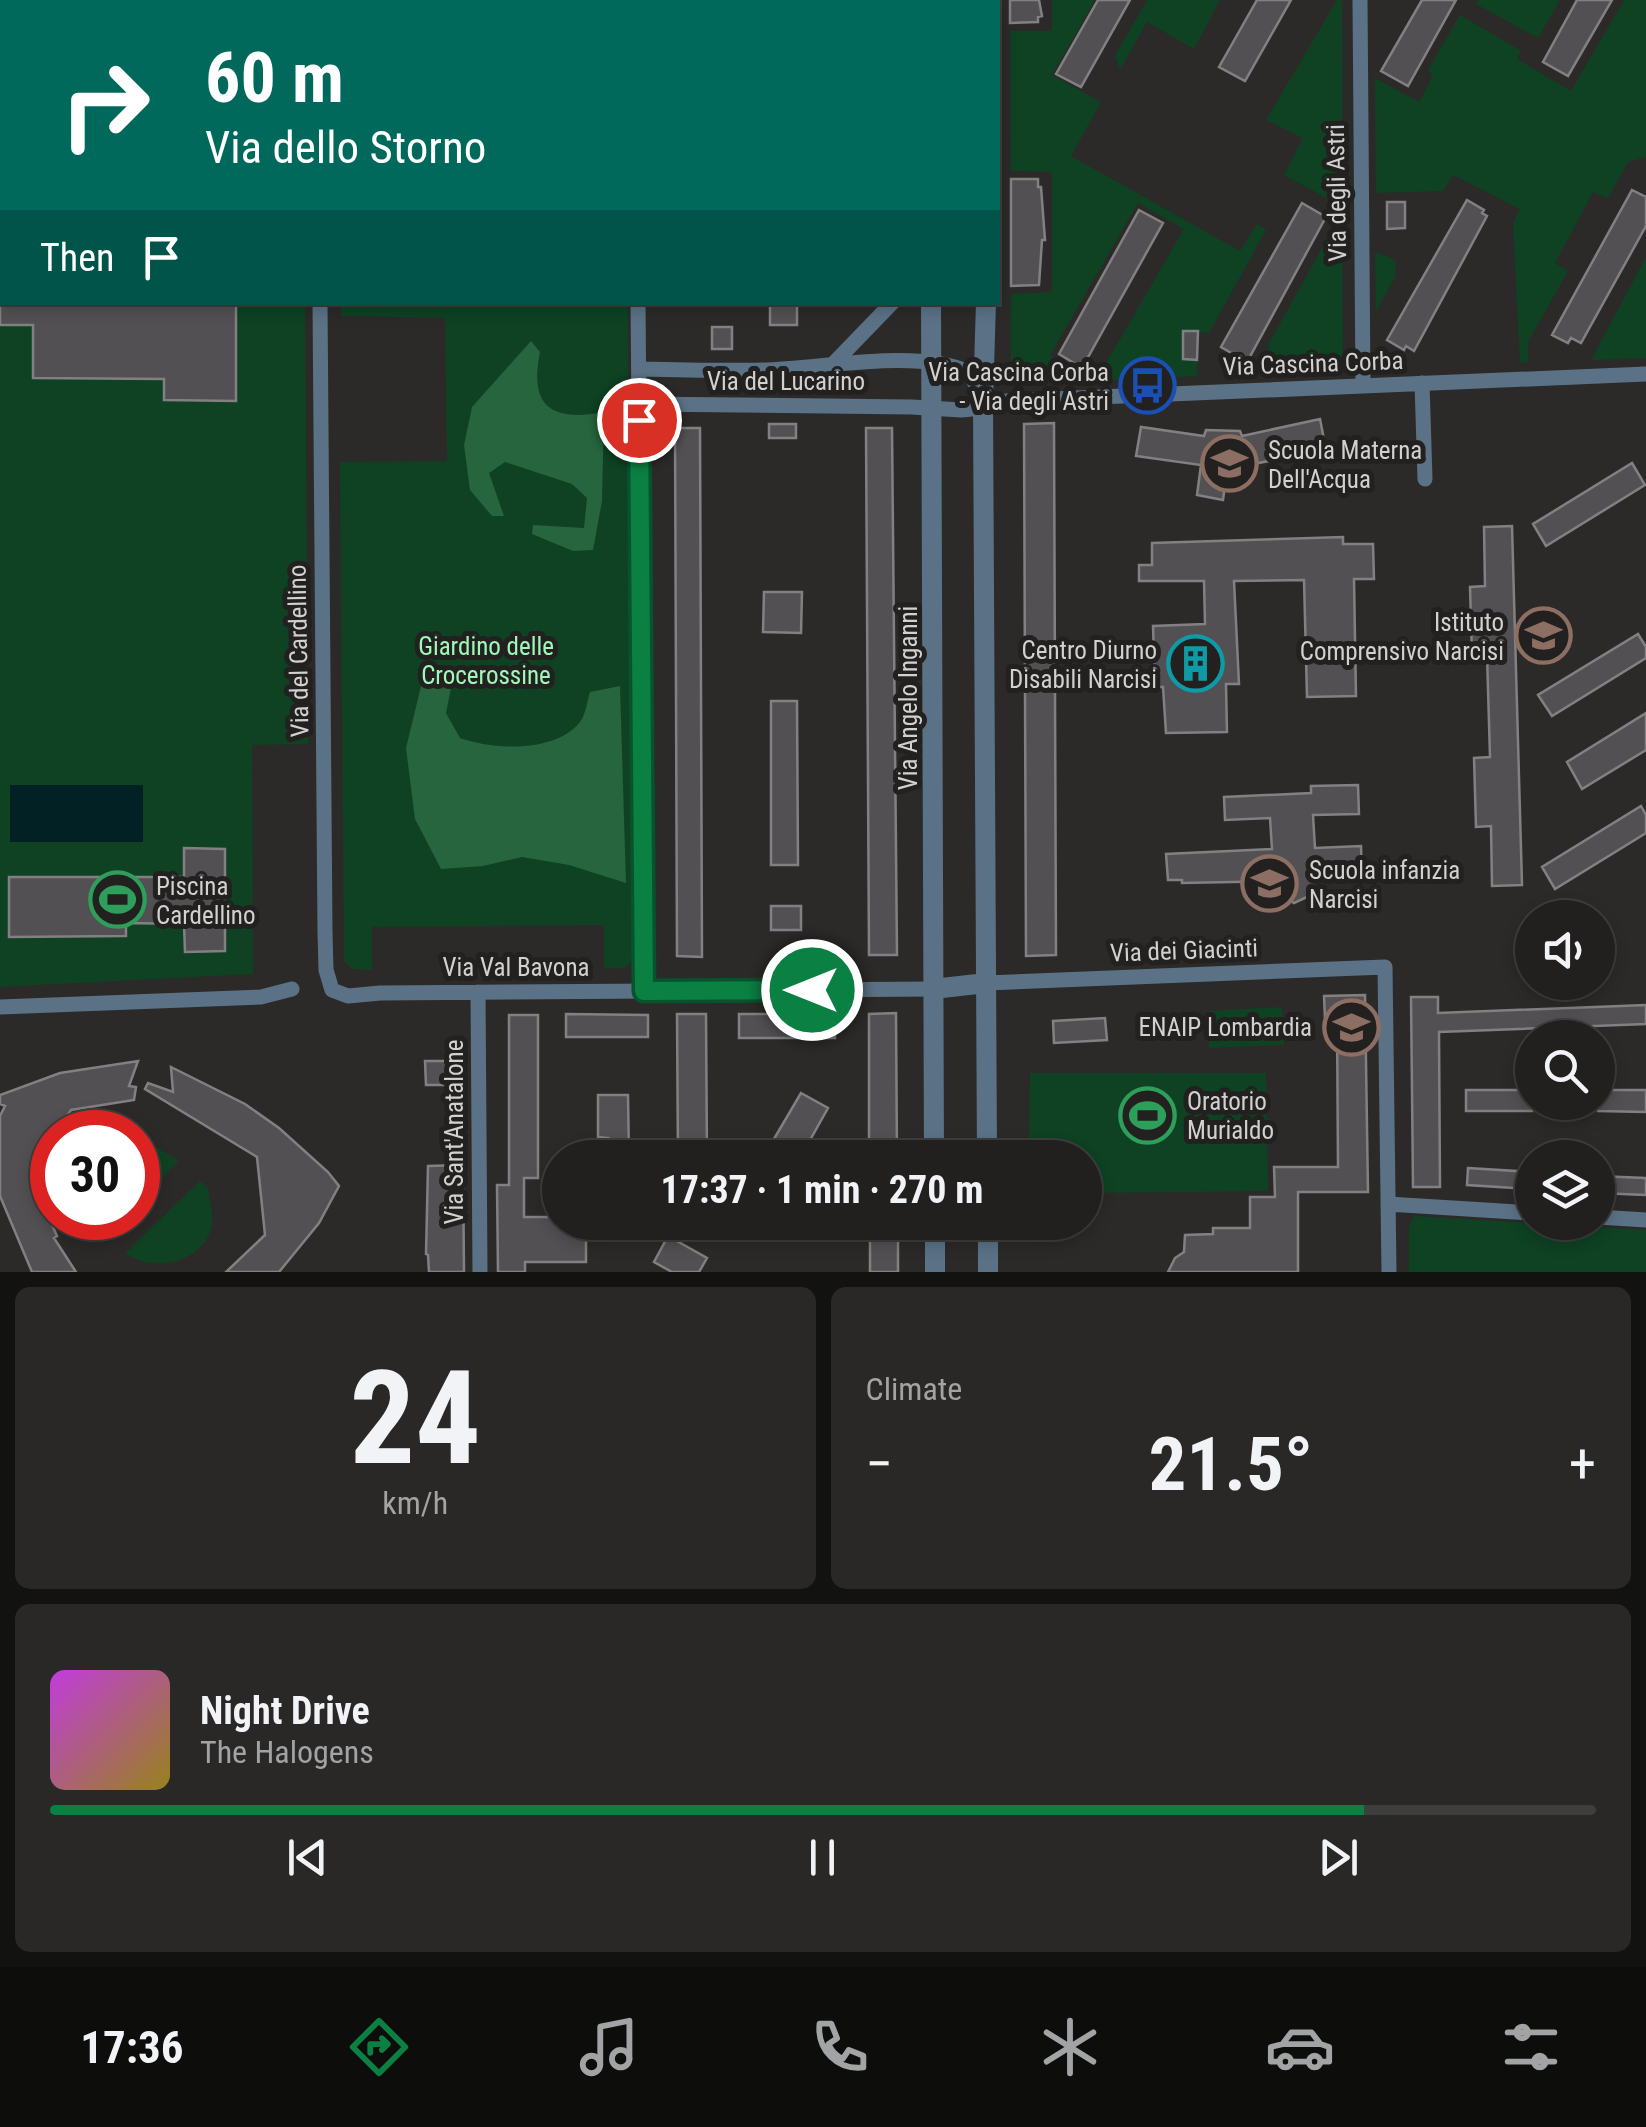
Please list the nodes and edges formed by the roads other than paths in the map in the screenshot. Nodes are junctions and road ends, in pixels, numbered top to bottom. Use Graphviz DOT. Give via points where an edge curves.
graph roads {
  1 [pos="1360,0"];
  2 [pos="320,305"];
  3 [pos="638,305"];
  4 [pos="890,305"];
  5 [pos="931,305"];
  6 [pos="986,305"];
  7 [pos="834,363"];
  8 [pos="932,363"];
  9 [pos="639,369"];
  10 [pos="1646,374"];
  11 [pos="1422,384"];
  12 [pos="1363,386"];
  13 [pos="983,402"];
  14 [pos="639,404"];
  15 [pos="933,407"];
  16 [pos="1425,479"];
  17 [pos="986,983"];
  18 [pos="292,989"];
  19 [pos="933,990"];
  20 [pos="644,991"];
  21 [pos="478,992"];
  22 [pos="340,994"];
  23 [pos="0,1007"];
  24 [pos="934,1140"];
  25 [pos="987,1140"];
  26 [pos="1388,1204"];
  27 [pos="1515,1212"];
  28 [pos="1615,1218"];
  29 [pos="1646,1220"];
  30 [pos="934,1240"];
  31 [pos="988,1240"];
  32 [pos="480,1272"];
  33 [pos="935,1272"];
  34 [pos="988,1272"];
  35 [pos="1390,1272"];
  1 -- 12 [label="street, Via degli Astri"];
  2 -- 22 [label="street, Via del Cardellino" via="325,932 329,984"];
  3 -- 9 [label="street"];
  4 -- 7 [label="street, Via del Lucarino"];
  5 -- 8 [label="street, Via Angelo Inganni"];
  6 -- 13 [label="street"];
  7 -- 8 [label="street, Via del Lucarino"];
  7 -- 9 [label="street, Via del Lucarino"];
  8 -- 13 [label="street" via="969,372"];
  8 -- 15 [label="street, Via Angelo Inganni"];
  9 -- 14 [label="street"];
  10 -- 11 [label="street, Via Cascina Corba"];
  11 -- 12 [label="street, Via Cascina Corba"];
  11 -- 16 [label="street"];
  12 -- 13 [label="street, Via Cascina Corba"];
  13 -- 15 [label="street" via="972,409"];
  13 -- 17 [label="street"];
  14 -- 15 [label="street, Via del Lucarino"];
  14 -- 20 [label="street"];
  15 -- 19 [label="street, Via Angelo Inganni"];
  17 -- 19 [label="street"];
  17 -- 25 [label="street"];
  17 -- 26 [label="street, Via dei Giacinti" via="1385,967"];
  18 -- 23 [label="street" via="261,997"];
  19 -- 20 [label="street, Via Val Bavona"];
  19 -- 24 [label="street, Via Angelo Inganni"];
  20 -- 21 [label="street, Via Val Bavona"];
  21 -- 22 [label="street, Via Val Bavona"];
  21 -- 32 [label="street, Via Sant'Anatalone"];
  26 -- 27 [label="street"];
  26 -- 35 [label="street"];
  28 -- 29 [label="street"];
  30 -- 33 [label="street"];
  31 -- 34 [label="street"];
}
